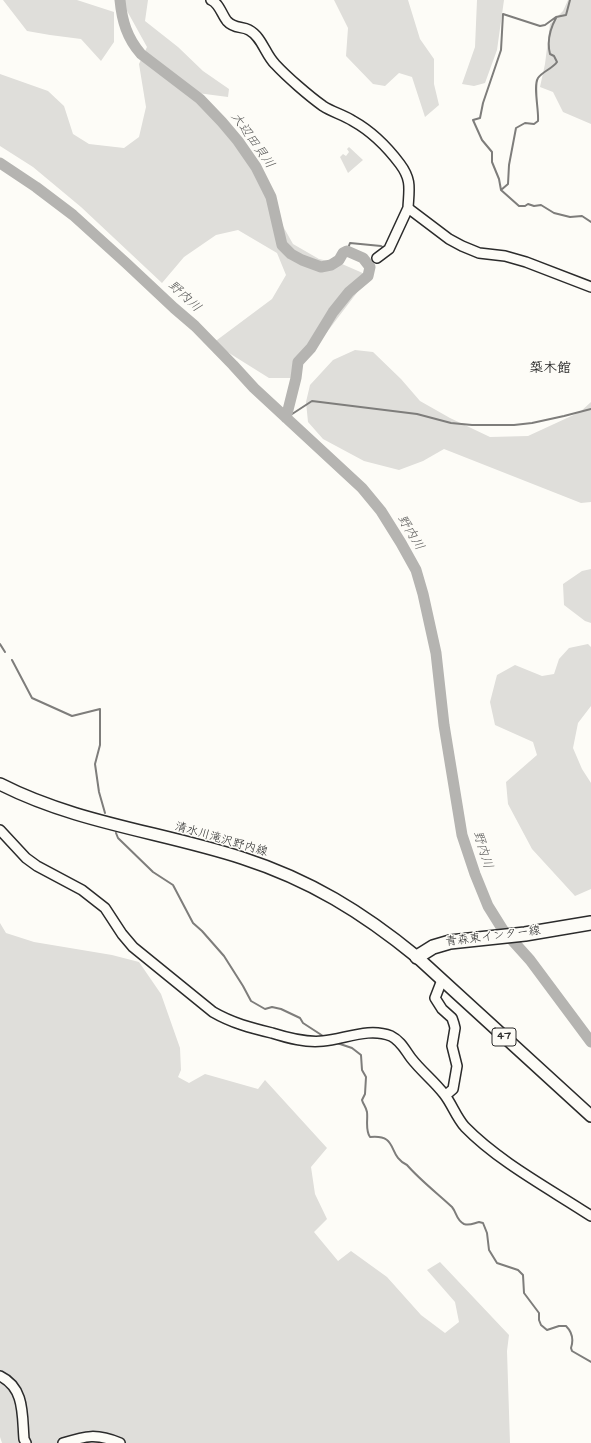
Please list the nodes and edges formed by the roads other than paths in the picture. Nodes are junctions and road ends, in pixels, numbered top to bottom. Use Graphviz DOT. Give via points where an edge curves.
graph roads {
  1 [pos="211,0"];
  2 [pos="408,208"];
  3 [pos="377,258"];
  4 [pos="591,287"];
  5 [pos="0,784"];
  6 [pos="0,830"];
  7 [pos="588,924"];
  8 [pos="417,957"];
  9 [pos="442,980"];
  10 [pos="446,1096"];
  11 [pos="591,1116"];
  12 [pos="591,1216"];
  13 [pos="0,1376"];
  14 [pos="26,1443"];
  15 [pos="63,1443"];
  16 [pos="120,1443"];
  1 -- 2 [label="street" via="216,2 233,26 250,30 260,39 269,58 305,91 324,106 353,120 385,148 400,164 410,181"];
  2 -- 3 [label="street" via="389,249"];
  2 -- 4 [label="street" via="462,246 479,253 526,262"];
  5 -- 8 [label="main road, 清水川滝沢野内線" via="54,808 275,869 313,886 348,906 388,933"];
  6 -- 10 [label="street" via="26,858 82,890 105,908 133,946 213,1012 238,1025 305,1041 322,1041 376,1032 389,1036 397,1039"];
  7 -- 8 [label="highway, 青森東インター線" via="438,945"];
  8 -- 9 [label="main road, 47"];
  9 -- 10 [label="street" via="435,998 454,1024 452,1046 457,1066 453,1089"];
  9 -- 11 [label="main road, 47"];
  10 -- 12 [label="street" via="465,1126 500,1157"];
  13 -- 14 [label="street" via="15,1387 19,1396"];
  15 -- 16 [label="street" via="84,1436 95,1436"];
}
